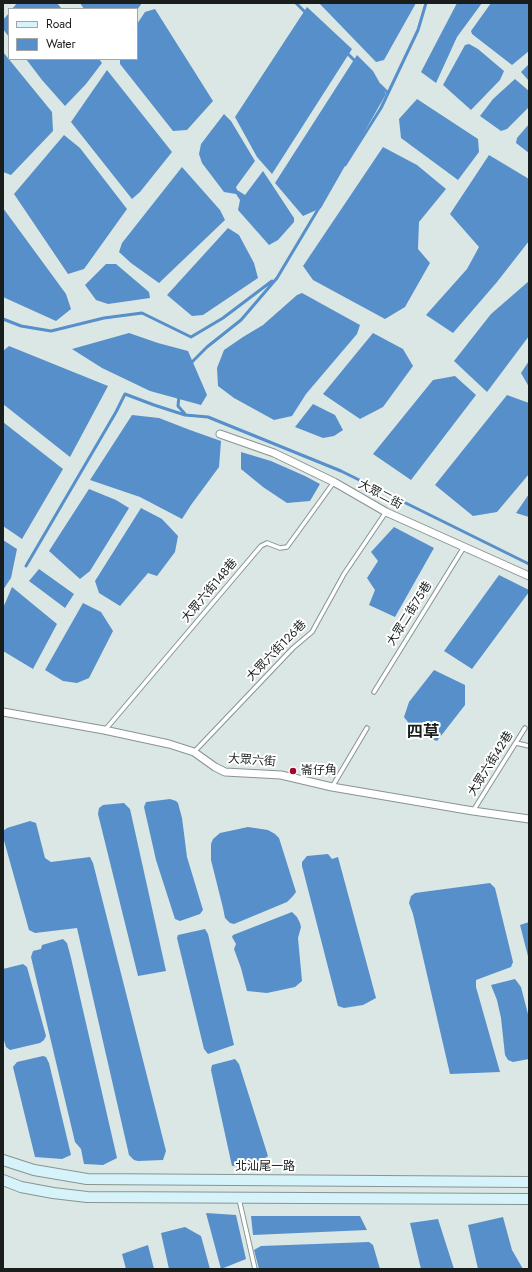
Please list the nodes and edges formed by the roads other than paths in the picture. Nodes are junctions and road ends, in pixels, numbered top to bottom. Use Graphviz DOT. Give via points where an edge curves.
graph roads {
  1 [pos="220,434"];
  2 [pos="334,482"];
  3 [pos="386,512"];
  4 [pos="464,546"];
  5 [pos="529,576"];
  6 [pos="374,692"];
  7 [pos="3,712"];
  8 [pos="367,728"];
  9 [pos="525,728"];
  10 [pos="104,730"];
  11 [pos="516,743"];
  12 [pos="529,746"];
  13 [pos="194,752"];
  14 [pos="332,786"];
  15 [pos="473,811"];
  16 [pos="529,820"];
  17 [pos="3,1160"];
  18 [pos="143,1179"];
  19 [pos="3,1180"];
  20 [pos="313,1180"];
  21 [pos="472,1182"];
  22 [pos="529,1182"];
  23 [pos="142,1197"];
  24 [pos="239,1198"];
  25 [pos="313,1198"];
  26 [pos="472,1198"];
  27 [pos="529,1199"];
  28 [pos="255,1269"];
  1 -- 2 [label="street, 大眾二街" via="274,453"];
  2 -- 3 [label="street, 大眾二街"];
  2 -- 10 [label="lane, 大眾六街148巷" via="287,547 280,548 267,543 261,546"];
  3 -- 4 [label="street, 大眾二街"];
  3 -- 13 [label="lane, 大眾六街126巷" via="344,574 312,632 293,648"];
  4 -- 5 [label="street, 大眾二街"];
  4 -- 6 [label="lane, 大眾二街75巷"];
  7 -- 10 [label="street, 大眾六街"];
  8 -- 14 [label="lane"];
  9 -- 11 [label="lane, 大眾六街42巷"];
  10 -- 13 [label="street, 大眾六街"];
  11 -- 12 [label="lane"];
  11 -- 15 [label="lane, 大眾六街42巷"];
  13 -- 14 [label="street, 大眾六街" via="225,772 281,775"];
  14 -- 15 [label="street, 大眾六街"];
  15 -- 16 [label="street, 大眾六街"];
  17 -- 18 [label="street, 北汕尾一路" via="34,1170 87,1179"];
  18 -- 20 [label="street, 北汕尾一路"];
  18 -- 23 [label="street"];
  19 -- 23 [label="street" via="21,1187 67,1195"];
  20 -- 21 [label="street, 北汕尾一路"];
  20 -- 25 [label="street"];
  21 -- 22 [label="street, 北汕尾一路"];
  21 -- 26 [label="street"];
  23 -- 24 [label="street"];
  24 -- 25 [label="street"];
  24 -- 28 [label="lane"];
  25 -- 26 [label="street"];
  26 -- 27 [label="street"];
}
